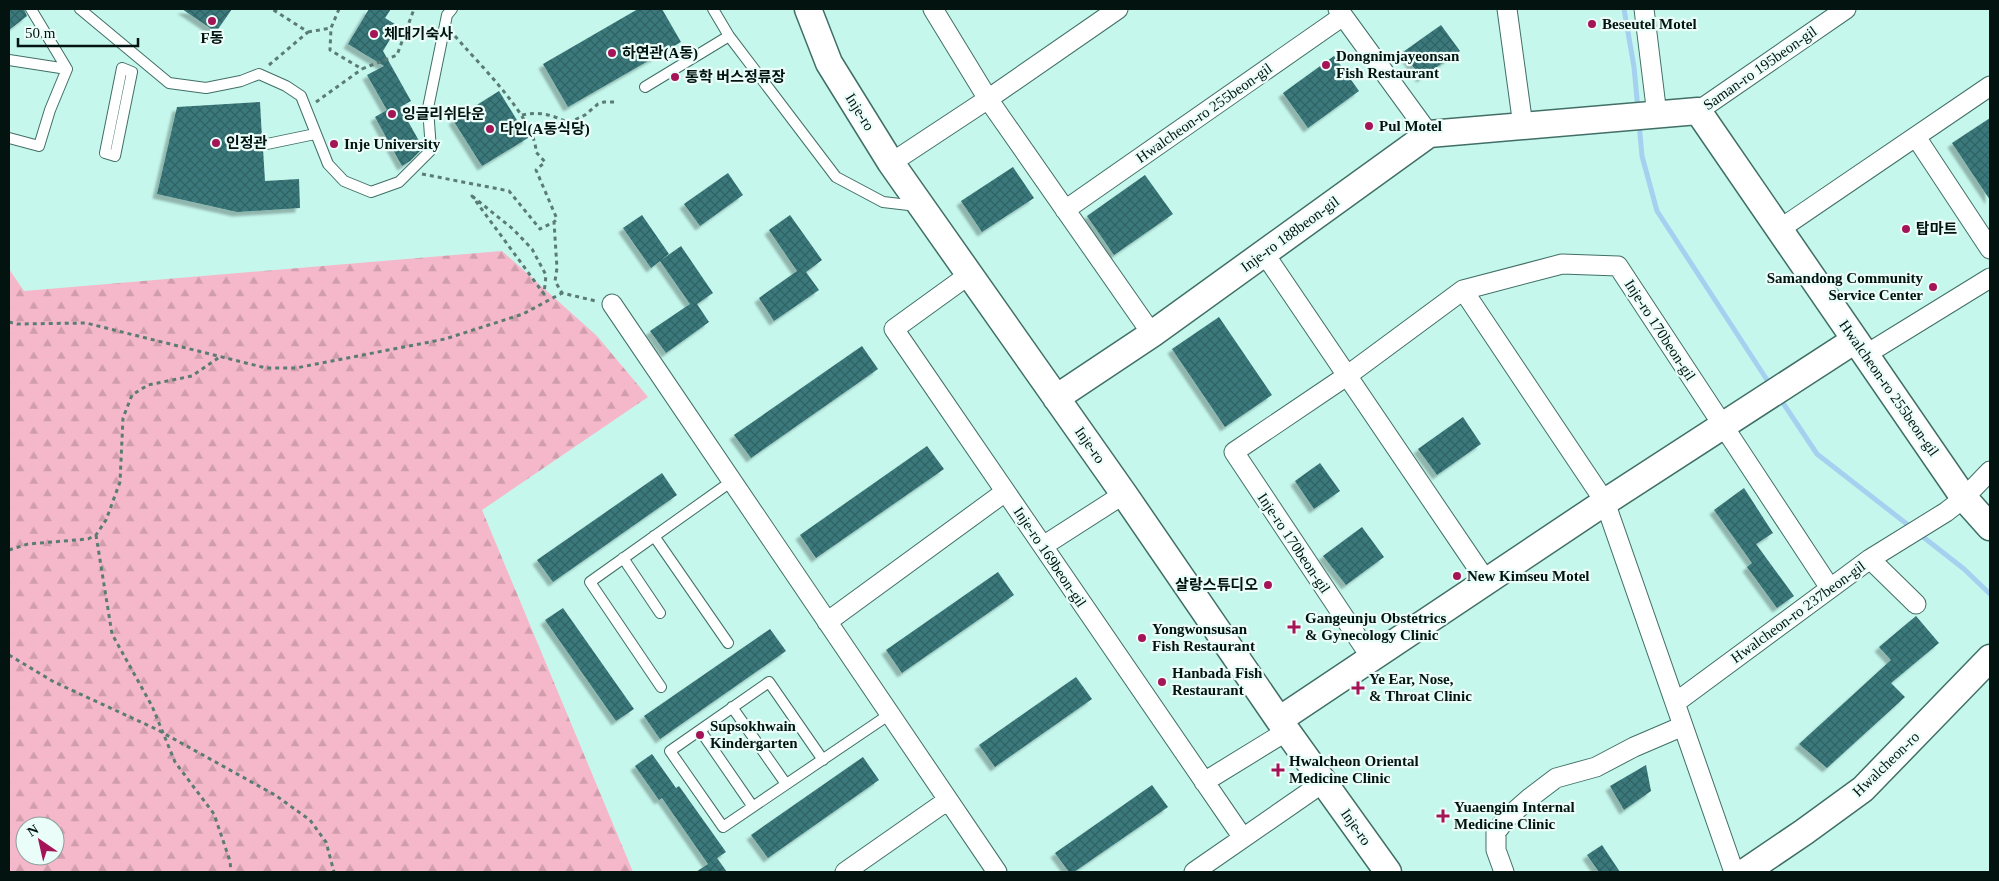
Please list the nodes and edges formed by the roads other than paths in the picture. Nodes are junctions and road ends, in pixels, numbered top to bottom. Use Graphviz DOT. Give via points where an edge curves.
graph roads {
  1 [pos="31,9"];
  2 [pos="80,9"];
  3 [pos="452,9"];
  4 [pos="714,9"];
  5 [pos="808,9"];
  6 [pos="1118,9"];
  7 [pos="1507,9"];
  8 [pos="1644,9"];
  9 [pos="1846,9"];
  10 [pos="936,10"];
  11 [pos="1340,12"];
  12 [pos="729,36"];
  13 [pos="138,58"];
  14 [pos="9,60"];
  15 [pos="67,69"];
  16 [pos="128,71"];
  17 [pos="1990,86"];
  18 [pos="645,87"];
  19 [pos="988,99"];
  20 [pos="1698,111"];
  21 [pos="1652,115"];
  22 [pos="1523,126"];
  23 [pos="315,134"];
  24 [pos="1430,134"];
  25 [pos="1916,137"];
  26 [pos="9,138"];
  27 [pos="267,144"];
  28 [pos="891,163"];
  29 [pos="923,207"];
  30 [pos="1065,210"];
  31 [pos="1780,228"];
  32 [pos="1990,249"];
  33 [pos="1264,253"];
  34 [pos="970,274"];
  35 [pos="1990,278"];
  36 [pos="1463,290"];
  37 [pos="612,304"];
  38 [pos="1152,334"];
  39 [pos="1853,348"];
  40 [pos="1348,375"];
  41 [pos="1056,398"];
  42 [pos="1723,425"];
  43 [pos="1990,471"];
  44 [pos="732,481"];
  45 [pos="1006,492"];
  46 [pos="1124,494"];
  47 [pos="1605,502"];
  48 [pos="1955,505"];
  49 [pos="1990,527"];
  50 [pos="654,536"];
  51 [pos="1043,546"];
  52 [pos="623,558"];
  53 [pos="1870,559"];
  54 [pos="1487,582"];
  55 [pos="1830,588"];
  56 [pos="1916,604"];
  57 [pos="660,613"];
  58 [pos="827,622"];
  59 [pos="728,644"];
  60 [pos="1990,658"];
  61 [pos="1372,659"];
  62 [pos="662,687"];
  63 [pos="1675,703"];
  64 [pos="732,707"];
  65 [pos="890,714"];
  66 [pos="1283,726"];
  67 [pos="1683,726"];
  68 [pos="700,730"];
  69 [pos="823,760"];
  70 [pos="1204,782"];
  71 [pos="1324,782"];
  72 [pos="786,784"];
  73 [pos="948,800"];
  74 [pos="753,807"];
  75 [pos="1244,838"];
  76 [pos="845,872"];
  77 [pos="998,872"];
  78 [pos="1194,872"];
  79 [pos="1388,872"];
  80 [pos="1504,872"];
  81 [pos="1734,872"];
  82 [pos="1745,872"];
  1 -- 15 [label="lane"];
  2 -- 13 [label="lane"];
  3 -- 23 [label="lane" via="447,15 428,108 431,150 410,172 399,182 371,192 344,181 328,164"];
  4 -- 12 [label="lane"];
  5 -- 28 [label="street, Inje-ro" via="829,63"];
  6 -- 19 [label="street"];
  7 -- 22 [label="street"];
  8 -- 21 [label="street"];
  9 -- 20 [label="street, Saman-ro 195beon-gil"];
  10 -- 19 [label="street"];
  11 -- 24 [label="street, Hwalcheon-ro 255beon-gil"];
  11 -- 30 [label="street, Hwalcheon-ro 255beon-gil"];
  12 -- 18 [label="lane"];
  12 -- 29 [label="lane" via="836,177 883,202"];
  13 -- 16 [label="lane"];
  13 -- 23 [label="lane" via="169,83 206,88 259,74 301,96"];
  14 -- 15 [label="lane"];
  15 -- 26 [label="lane" via="39,146"];
  16 -- 16 [label="lane" via="132,72 115,156 105,153 122,68"];
  17 -- 25 [label="street"];
  19 -- 28 [label="street"];
  19 -- 30 [label="street"];
  20 -- 21 [label="street"];
  20 -- 31 [label="street, Hwalcheon-ro 255beon-gil"];
  21 -- 22 [label="street"];
  22 -- 24 [label="street"];
  23 -- 27 [label="lane"];
  24 -- 33 [label="street, Inje-ro 188beon-gil"];
  25 -- 31 [label="street"];
  25 -- 32 [label="street"];
  28 -- 29 [label="street, Inje-ro"];
  29 -- 34 [label="street, Inje-ro"];
  30 -- 38 [label="street"];
  31 -- 39 [label="street, Hwalcheon-ro 255beon-gil"];
  33 -- 38 [label="street, Inje-ro 188beon-gil"];
  33 -- 40 [label="street"];
  34 -- 41 [label="street, Inje-ro"];
  34 -- 45 [label="street, Inje-ro 169beon-gil" via="894,329"];
  35 -- 39 [label="street"];
  36 -- 40 [label="street, Inje-ro 170beon-gil"];
  36 -- 42 [label="street, Inje-ro 170beon-gil" via="1562,264 1618,266"];
  36 -- 47 [label="street"];
  37 -- 44 [label="street"];
  38 -- 41 [label="street, Inje-ro 188beon-gil"];
  39 -- 42 [label="street"];
  39 -- 48 [label="street, Hwalcheon-ro 255beon-gil"];
  40 -- 54 [label="street"];
  40 -- 61 [label="street, Inje-ro 170beon-gil" via="1234,452"];
  41 -- 46 [label="street, Inje-ro"];
  42 -- 47 [label="street"];
  42 -- 55 [label="street"];
  43 -- 48 [label="street"];
  44 -- 50 [label="lane"];
  44 -- 58 [label="street"];
  45 -- 51 [label="street, Inje-ro 169beon-gil"];
  45 -- 58 [label="street"];
  46 -- 51 [label="street"];
  46 -- 66 [label="street, Inje-ro"];
  47 -- 54 [label="street"];
  47 -- 63 [label="street"];
  48 -- 49 [label="street, Hwalcheon-ro 255beon-gil"];
  48 -- 53 [label="street"];
  50 -- 52 [label="lane"];
  50 -- 59 [label="lane"];
  51 -- 70 [label="street, Inje-ro 169beon-gil"];
  52 -- 57 [label="lane"];
  52 -- 62 [label="lane" via="590,582"];
  53 -- 55 [label="street, Hwalcheon-ro 237beon-gil"];
  53 -- 56 [label="street, Hwalcheon-ro 237beon-gil"];
  54 -- 61 [label="street"];
  55 -- 63 [label="street, Hwalcheon-ro 237beon-gil"];
  58 -- 65 [label="street"];
  60 -- 82 [label="street, Hwalcheon-ro" via="1862,789"];
  61 -- 66 [label="street"];
  63 -- 67 [label="street"];
  64 -- 68 [label="lane"];
  64 -- 69 [label="lane" via="768,682"];
  64 -- 72 [label="lane"];
  65 -- 69 [label="lane"];
  65 -- 73 [label="street"];
  66 -- 70 [label="street"];
  66 -- 71 [label="street, Inje-ro"];
  67 -- 80 [label="street" via="1596,767 1556,778 1531,797 1496,832 1496,850"];
  67 -- 81 [label="street"];
  68 -- 74 [label="lane"];
  68 -- 74 [label="lane" via="670,751 723,827"];
  69 -- 72 [label="lane"];
  70 -- 75 [label="street, Inje-ro 169beon-gil"];
  71 -- 75 [label="street"];
  71 -- 79 [label="street, Inje-ro"];
  72 -- 74 [label="lane"];
  73 -- 76 [label="street"];
  73 -- 77 [label="street"];
  75 -- 78 [label="street"];
}
